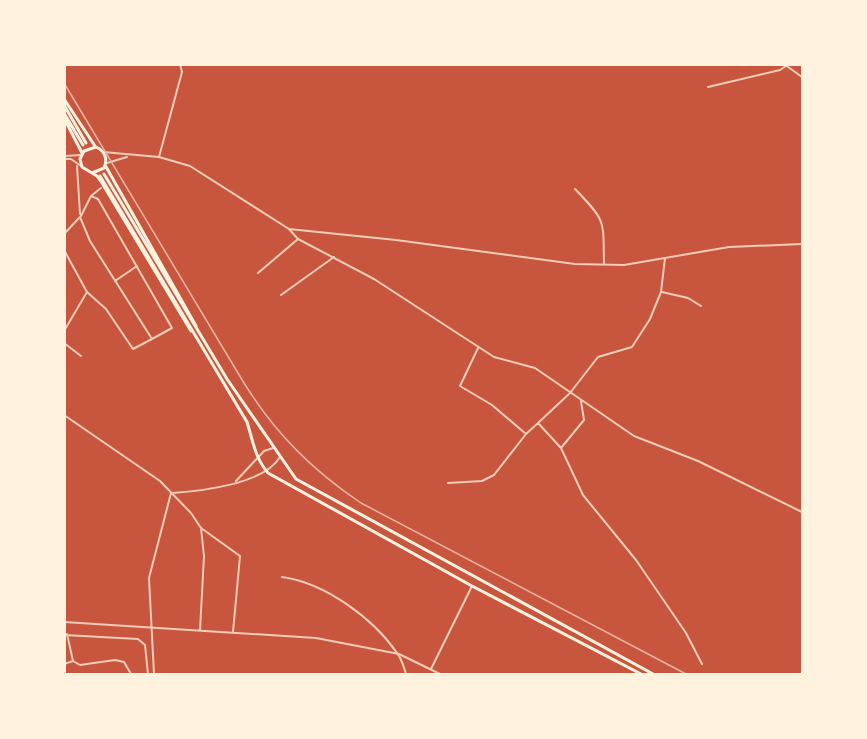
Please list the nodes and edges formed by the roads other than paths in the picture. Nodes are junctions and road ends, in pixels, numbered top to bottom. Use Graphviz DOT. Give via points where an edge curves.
graph roads {
  1 [pos="180,64"];
  2 [pos="785,65"];
  3 [pos="802,77"];
  4 [pos="708,87"];
  5 [pos="64,99"];
  6 [pos="64,105"];
  7 [pos="64,113"];
  8 [pos="64,118"];
  9 [pos="96,147"];
  10 [pos="103,152"];
  11 [pos="82,154"];
  12 [pos="132,157"];
  13 [pos="159,157"];
  14 [pos="64,158"];
  15 [pos="105,165"];
  16 [pos="77,166"];
  17 [pos="82,167"];
  18 [pos="92,173"];
  19 [pos="102,175"];
  20 [pos="101,189"];
  21 [pos="575,189"];
  22 [pos="91,196"];
  23 [pos="80,217"];
  24 [pos="289,229"];
  25 [pos="64,234"];
  26 [pos="298,239"];
  27 [pos="802,244"];
  28 [pos="64,250"];
  29 [pos="334,257"];
  30 [pos="665,258"];
  31 [pos="604,264"];
  32 [pos="137,266"];
  33 [pos="258,273"];
  34 [pos="115,281"];
  35 [pos="87,292"];
  36 [pos="661,292"];
  37 [pos="281,295"];
  38 [pos="701,306"];
  39 [pos="64,331"];
  40 [pos="197,334"];
  41 [pos="152,339"];
  42 [pos="64,343"];
  43 [pos="478,348"];
  44 [pos="81,356"];
  45 [pos="570,393"];
  46 [pos="581,401"];
  47 [pos="64,415"];
  48 [pos="538,423"];
  49 [pos="526,434"];
  50 [pos="273,448"];
  51 [pos="561,448"];
  52 [pos="280,457"];
  53 [pos="256,459"];
  54 [pos="266,471"];
  55 [pos="234,483"];
  56 [pos="448,483"];
  57 [pos="171,493"];
  58 [pos="802,512"];
  59 [pos="201,528"];
  60 [pos="282,577"];
  61 [pos="472,586"];
  62 [pos="64,622"];
  63 [pos="150,626"];
  64 [pos="200,630"];
  65 [pos="233,632"];
  66 [pos="66,635"];
  67 [pos="399,654"];
  68 [pos="73,661"];
  69 [pos="64,664"];
  70 [pos="702,664"];
  71 [pos="430,670"];
  72 [pos="131,675"];
  73 [pos="148,675"];
  74 [pos="154,675"];
  75 [pos="406,675"];
  76 [pos="440,675"];
  77 [pos="640,675"];
  78 [pos="654,675"];
  1 -- 13 [label="street" via="182,72"];
  2 -- 3 [label="street"];
  2 -- 4 [label="street"];
  5 -- 9 [label="main road"];
  6 -- 7 [label="main road" via="85,144"];
  8 -- 11 [label="main road"];
  9 -- 10 [label="main road"];
  9 -- 11 [label="main road" via="87,148"];
  10 -- 12 [label="street"];
  10 -- 15 [label="main road"];
  11 -- 14 [label="street"];
  11 -- 17 [label="main road"];
  12 -- 13 [label="street"];
  12 -- 15 [label="street" via="112,159"];
  13 -- 24 [label="street" via="190,166"];
  14 -- 17 [label="street"];
  15 -- 18 [label="main road"];
  15 -- 40 [label="main road" via="193,317"];
  16 -- 23 [label="street"];
  17 -- 18 [label="main road"];
  18 -- 40 [label="main road" via="102,183 184,323"];
  19 -- 40 [label="main road"];
  20 -- 22 [label="street"];
  21 -- 31 [label="street" via="603,223"];
  22 -- 23 [label="street"];
  22 -- 32 [label="street" via="98,199"];
  23 -- 25 [label="street"];
  23 -- 34 [label="street"];
  24 -- 26 [label="street"];
  24 -- 31 [label="street" via="504,256"];
  26 -- 29 [label="street"];
  26 -- 33 [label="street"];
  27 -- 30 [label="street" via="729,247"];
  28 -- 35 [label="street"];
  29 -- 37 [label="street"];
  29 -- 43 [label="street"];
  30 -- 31 [label="street"];
  30 -- 36 [label="street"];
  32 -- 34 [label="street"];
  32 -- 41 [label="street" via="172,328"];
  34 -- 41 [label="street"];
  35 -- 39 [label="street"];
  35 -- 41 [label="street" via="106,309 133,349"];
  36 -- 38 [label="street" via="688,298"];
  36 -- 45 [label="street" via="632,347 598,357"];
  40 -- 50 [label="main road"];
  40 -- 53 [label="main road" via="247,422"];
  42 -- 44 [label="street"];
  43 -- 45 [label="street" via="505,362 516,361 535,368"];
  43 -- 49 [label="street" via="460,386 492,405"];
  45 -- 46 [label="street"];
  45 -- 48 [label="street"];
  46 -- 51 [label="street" via="584,420"];
  46 -- 58 [label="street" via="634,436 698,461"];
  47 -- 57 [label="street" via="160,481"];
  48 -- 49 [label="street"];
  48 -- 51 [label="street"];
  49 -- 56 [label="street" via="494,475 482,481"];
  50 -- 52 [label="main road"];
  50 -- 53 [label="street"];
  51 -- 70 [label="street" via="583,495 636,560 686,633"];
  52 -- 54 [label="street"];
  52 -- 78 [label="main road" via="296,479 318,492"];
  53 -- 54 [label="main road"];
  53 -- 55 [label="street"];
  54 -- 55 [label="street"];
  54 -- 61 [label="main road"];
  55 -- 57 [label="street"];
  57 -- 59 [label="street"];
  57 -- 63 [label="street" via="149,578"];
  59 -- 64 [label="street" via="204,556"];
  59 -- 65 [label="street" via="240,556"];
  60 -- 67 [label="street" via="299,580 364,617"];
  61 -- 71 [label="street"];
  61 -- 77 [label="main road"];
  62 -- 63 [label="street"];
  63 -- 64 [label="street"];
  63 -- 74 [label="street"];
  64 -- 65 [label="street"];
  65 -- 67 [label="street" via="316,638"];
  66 -- 68 [label="street"];
  66 -- 73 [label="street" via="138,639 145,645"];
  67 -- 71 [label="street"];
  67 -- 75 [label="street"];
  68 -- 69 [label="street"];
  68 -- 72 [label="street" via="80,665 124,662"];
  71 -- 76 [label="street"];
}
